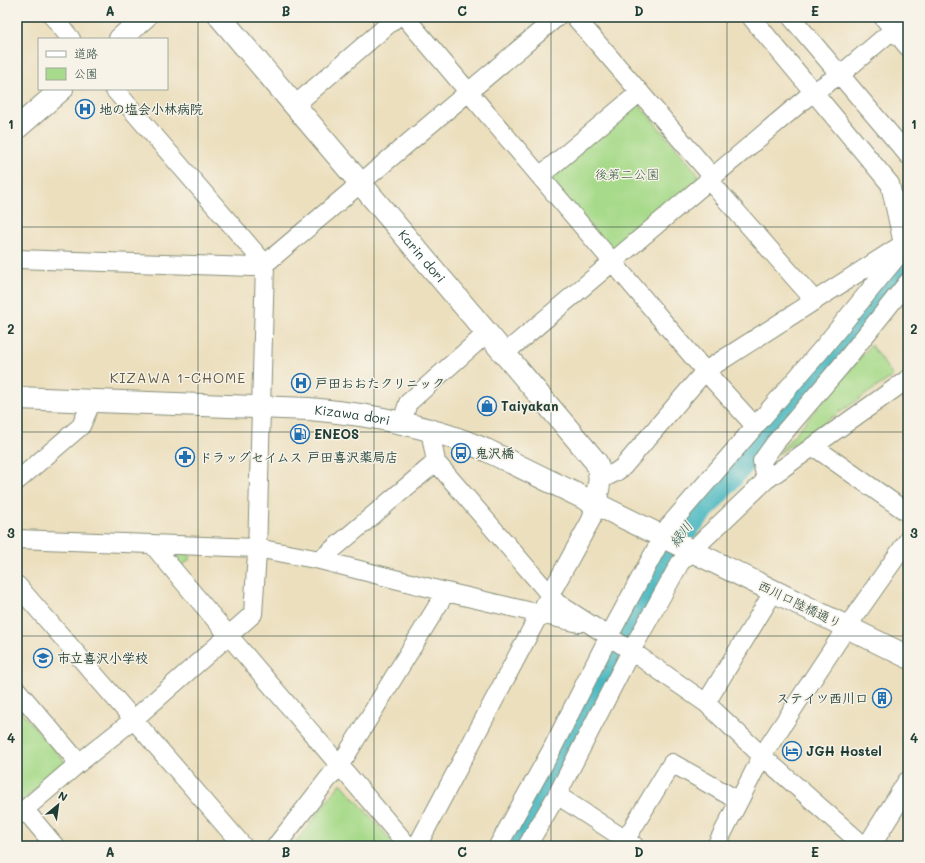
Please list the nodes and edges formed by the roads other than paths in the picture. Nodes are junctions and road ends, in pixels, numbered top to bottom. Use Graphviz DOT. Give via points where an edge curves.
graph roads {
  1 [pos="53,17"];
  2 [pos="145,17"];
  3 [pos="220,17"];
  4 [pos="397,17"];
  5 [pos="405,17"];
  6 [pos="556,17"];
  7 [pos="575,17"];
  8 [pos="751,17"];
  9 [pos="791,17"];
  10 [pos="908,17"];
  11 [pos="888,23"];
  12 [pos="70,38"];
  13 [pos="121,38"];
  14 [pos="908,47"];
  15 [pos="840,75"];
  16 [pos="61,90"];
  17 [pos="115,90"];
  18 [pos="468,92"];
  19 [pos="640,92"];
  20 [pos="813,92"];
  21 [pos="295,105"];
  22 [pos="17,128"];
  23 [pos="908,154"];
  24 [pos="540,176"];
  25 [pos="712,176"];
  26 [pos="361,184"];
  27 [pos="903,244"];
  28 [pos="17,259"];
  29 [pos="612,261"];
  30 [pos="265,264"];
  31 [pos="908,282"];
  32 [pos="815,301"];
  33 [pos="486,333"];
  34 [pos="504,354"];
  35 [pos="705,371"];
  36 [pos="908,379"];
  37 [pos="17,398"];
  38 [pos="92,401"];
  39 [pos="260,407"];
  40 [pos="402,422"];
  41 [pos="755,426"];
  42 [pos="430,430"];
  43 [pos="813,446"];
  44 [pos="436,462"];
  45 [pos="600,480"];
  46 [pos="766,480"];
  47 [pos="17,481"];
  48 [pos="595,504"];
  49 [pos="908,513"];
  50 [pos="663,537"];
  51 [pos="17,539"];
  52 [pos="908,540"];
  53 [pos="152,544"];
  54 [pos="257,548"];
  55 [pos="691,551"];
  56 [pos="320,560"];
  57 [pos="17,585"];
  58 [pos="774,591"];
  59 [pos="446,592"];
  60 [pos="550,596"];
  61 [pos="540,613"];
  62 [pos="591,626"];
  63 [pos="848,627"];
  64 [pos="228,636"];
  65 [pos="609,636"];
  66 [pos="630,651"];
  67 [pos="908,657"];
  68 [pos="17,690"];
  69 [pos="706,703"];
  70 [pos="133,720"];
  71 [pos="762,756"];
  72 [pos="78,763"];
  73 [pos="340,764"];
  74 [pos="908,782"];
  75 [pos="557,795"];
  76 [pos="739,801"];
  77 [pos="21,813"];
  78 [pos="631,843"];
  79 [pos="55,846"];
  80 [pos="243,846"];
  81 [pos="276,846"];
  82 [pos="408,846"];
  83 [pos="417,846"];
  84 [pos="498,846"];
  85 [pos="527,846"];
  86 [pos="716,846"];
  87 [pos="864,846"];
  88 [pos="869,846"];
  1 -- 12 [label="street"];
  2 -- 13 [label="street"];
  3 -- 21 [label="street, Karin dori"];
  4 -- 21 [label="street"];
  5 -- 18 [label="street"];
  6 -- 18 [label="street"];
  7 -- 19 [label="street"];
  8 -- 20 [label="street"];
  9 -- 15 [label="street"];
  10 -- 11 [label="street"];
  11 -- 14 [label="street"];
  11 -- 15 [label="street"];
  15 -- 20 [label="street"];
  15 -- 23 [label="street"];
  16 -- 22 [label="street"];
  17 -- 30 [label="street"];
  18 -- 24 [label="street"];
  18 -- 26 [label="street"];
  19 -- 24 [label="street"];
  19 -- 25 [label="street"];
  20 -- 25 [label="street"];
  20 -- 27 [label="street" via="890,184"];
  21 -- 26 [label="street, Karin dori"];
  24 -- 29 [label="street"];
  25 -- 29 [label="street"];
  25 -- 32 [label="street" via="714,186"];
  26 -- 30 [label="street"];
  26 -- 33 [label="street, Karin dori"];
  27 -- 32 [label="street"];
  27 -- 41 [label="street" via="896,258"];
  28 -- 30 [label="street" via="252,266"];
  29 -- 34 [label="street"];
  29 -- 35 [label="street"];
  30 -- 39 [label="street"];
  31 -- 46 [label="street" via="762,460"];
  32 -- 35 [label="street"];
  33 -- 34 [label="street, Karin dori"];
  33 -- 40 [label="street" via="408,403"];
  34 -- 45 [label="street, Karin dori" via="596,462"];
  35 -- 41 [label="street"];
  35 -- 45 [label="street" via="623,467"];
  36 -- 43 [label="street"];
  37 -- 38 [label="street, Kizawa dori"];
  38 -- 39 [label="street, Kizawa dori"];
  38 -- 47 [label="street" via="81,426"];
  39 -- 40 [label="street, Kizawa dori" via="332,410"];
  39 -- 54 [label="street"];
  40 -- 42 [label="street, Kizawa dori"];
  41 -- 50 [label="street" via="668,527"];
  42 -- 44 [label="street"];
  42 -- 48 [label="street, Kizawa dori" via="486,450"];
  43 -- 46 [label="street"];
  43 -- 49 [label="street"];
  44 -- 56 [label="street"];
  44 -- 60 [label="street"];
  45 -- 48 [label="street, Karin dori"];
  46 -- 55 [label="street"];
  48 -- 50 [label="street, Kizawa dori"];
  48 -- 60 [label="street" via="591,520"];
  50 -- 55 [label="street, 西川口陸橋通り"];
  50 -- 65 [label="street"];
  51 -- 53 [label="street"];
  52 -- 63 [label="street"];
  53 -- 54 [label="street"];
  53 -- 64 [label="street"];
  54 -- 56 [label="street"];
  54 -- 64 [label="street" via="253,614"];
  55 -- 58 [label="street, 西川口陸橋通り"];
  55 -- 66 [label="street" via="680,563"];
  56 -- 59 [label="street"];
  57 -- 70 [label="street"];
  58 -- 63 [label="street, 西川口陸橋通り"];
  58 -- 69 [label="street"];
  59 -- 61 [label="street"];
  59 -- 73 [label="street"];
  60 -- 61 [label="street"];
  60 -- 62 [label="street"];
  61 -- 62 [label="street"];
  61 -- 83 [label="street"];
  62 -- 65 [label="street"];
  63 -- 67 [label="street, 西川口陸橋通り"];
  63 -- 71 [label="street"];
  64 -- 70 [label="street"];
  64 -- 73 [label="street"];
  65 -- 66 [label="street"];
  65 -- 84 [label="street" via="550,753"];
  66 -- 69 [label="street"];
  66 -- 75 [label="street"];
  68 -- 72 [label="street"];
  69 -- 71 [label="street"];
  70 -- 72 [label="street"];
  70 -- 80 [label="street"];
  71 -- 76 [label="street"];
  71 -- 87 [label="street"];
  72 -- 77 [label="street"];
  73 -- 81 [label="street"];
  73 -- 82 [label="street"];
  74 -- 88 [label="street"];
  75 -- 78 [label="street"];
  75 -- 85 [label="street"];
  76 -- 78 [label="street" via="672,763"];
  76 -- 86 [label="street"];
  77 -- 79 [label="street"];
}
